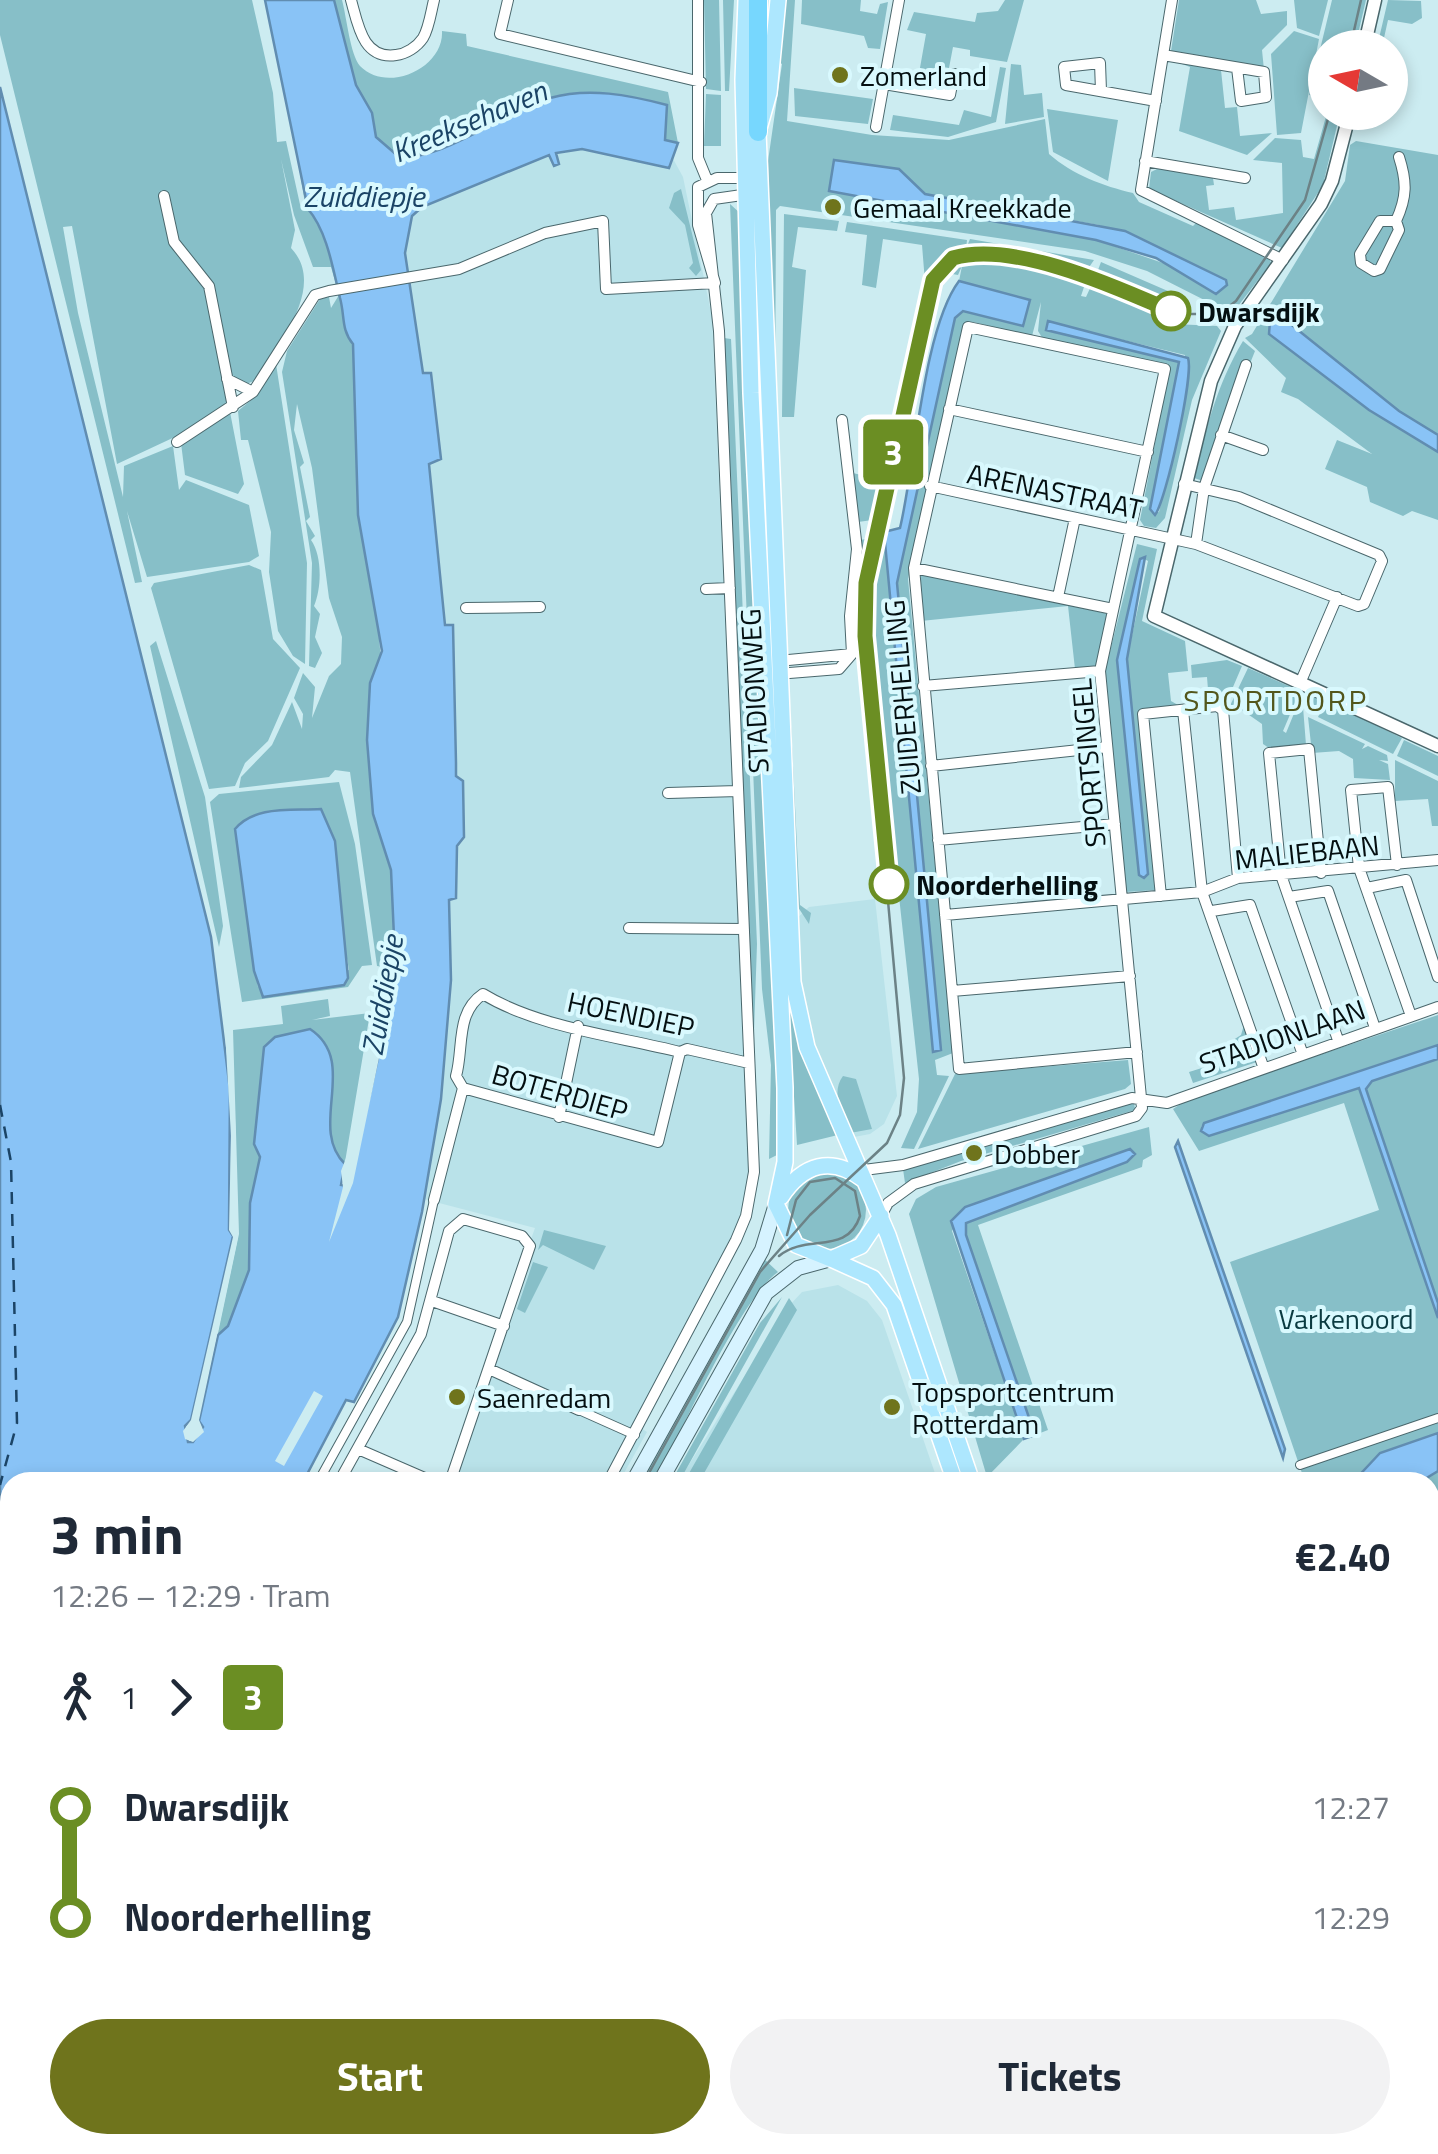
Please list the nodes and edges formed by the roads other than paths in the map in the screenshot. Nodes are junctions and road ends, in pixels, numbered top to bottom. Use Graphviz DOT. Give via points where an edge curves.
graph roads {
  1 [pos="352,0"];
  2 [pos="434,0"];
  3 [pos="508,0"];
  4 [pos="698,0"];
  5 [pos="746,0"];
  6 [pos="758,0"];
  7 [pos="778,0"];
  8 [pos="899,0"];
  9 [pos="1172,0"];
  10 [pos="1375,0"];
  11 [pos="1368,30"];
  12 [pos="1164,55"];
  13 [pos="1236,68"];
  14 [pos="954,74"];
  15 [pos="700,82"];
  16 [pos="884,84"];
  17 [pos="1102,91"];
  18 [pos="1156,101"];
  19 [pos="876,127"];
  20 [pos="1345,130"];
  21 [pos="758,132"];
  22 [pos="1399,157"];
  23 [pos="1146,161"];
  24 [pos="746,176"];
  25 [pos="1245,178"];
  26 [pos="707,180"];
  27 [pos="760,185"];
  28 [pos="164,196"];
  29 [pos="747,196"];
  30 [pos="1396,221"];
  31 [pos="1283,260"];
  32 [pos="714,283"];
  33 [pos="968,327"];
  34 [pos="1246,366"];
  35 [pos="227,379"];
  36 [pos="253,392"];
  37 [pos="233,407"];
  38 [pos="949,408"];
  39 [pos="842,420"];
  40 [pos="1221,435"];
  41 [pos="177,442"];
  42 [pos="1263,450"];
  43 [pos="1148,452"];
  44 [pos="1184,484"];
  45 [pos="930,486"];
  46 [pos="1204,488"];
  47 [pos="1076,518"];
  48 [pos="1130,530"];
  49 [pos="1171,539"];
  50 [pos="1196,544"];
  51 [pos="914,568"];
  52 [pos="730,588"];
  53 [pos="706,589"];
  54 [pos="1058,597"];
  55 [pos="1336,597"];
  56 [pos="540,607"];
  57 [pos="466,608"];
  58 [pos="1113,609"];
  59 [pos="774,668"];
  60 [pos="1100,671"];
  61 [pos="1301,681"];
  62 [pos="923,686"];
  63 [pos="1183,710"];
  64 [pos="1438,746"];
  65 [pos="1108,748"];
  66 [pos="930,766"];
  67 [pos="738,792"];
  68 [pos="668,793"];
  69 [pos="1115,824"];
  70 [pos="938,840"];
  71 [pos="1438,860"];
  72 [pos="1396,864"];
  73 [pos="1359,868"];
  74 [pos="1321,873"];
  75 [pos="1281,875"];
  76 [pos="1238,878"];
  77 [pos="1367,888"];
  78 [pos="1202,892"];
  79 [pos="1161,896"];
  80 [pos="1289,897"];
  81 [pos="1123,899"];
  82 [pos="1212,911"];
  83 [pos="945,915"];
  84 [pos="629,928"];
  85 [pos="744,928"];
  86 [pos="1130,976"];
  87 [pos="1438,977"];
  88 [pos="952,990"];
  89 [pos="478,991"];
  90 [pos="1438,1007"];
  91 [pos="1410,1016"];
  92 [pos="578,1026"];
  93 [pos="1374,1028"];
  94 [pos="1338,1040"];
  95 [pos="680,1052"];
  96 [pos="1137,1052"];
  97 [pos="1302,1052"];
  98 [pos="749,1063"];
  99 [pos="1263,1066"];
  100 [pos="462,1088"];
  101 [pos="1141,1103"];
  102 [pos="559,1118"];
  103 [pos="862,1171"];
  104 [pos="434,1200"];
  105 [pos="776,1204"];
  106 [pos="881,1216"];
  107 [pos="831,1259"];
  108 [pos="432,1301"];
  109 [pos="504,1326"];
  110 [pos="670,1368"];
  111 [pos="489,1369"];
  112 [pos="664,1380"];
  113 [pos="687,1385"];
  114 [pos="579,1410"];
  115 [pos="1438,1418"];
  116 [pos="634,1436"];
  117 [pos="358,1449"];
  118 [pos="1300,1464"];
  119 [pos="324,1472"];
  120 [pos="345,1472"];
  121 [pos="411,1472"];
  122 [pos="453,1472"];
  123 [pos="614,1472"];
  124 [pos="639,1472"];
  125 [pos="666,1472"];
  126 [pos="952,1472"];
  127 [pos="969,1472"];
  1 -- 2 [label="street" via="361,36 378,53 403,54 422,40"];
  3 -- 15 [label="street" via="500,34"];
  4 -- 15 [label="street, STADIONWEG"];
  5 -- 24 [label="main road, STADIONWEG"];
  6 -- 21 [label="highway"];
  7 -- 21 [label="main road"];
  8 -- 16 [label="street"];
  9 -- 12 [label="street"];
  10 -- 11 [label="street"];
  12 -- 13 [label="street"];
  12 -- 18 [label="street"];
  14 -- 16 [label="street" via="950,95"];
  15 -- 26 [label="street, STADIONWEG" via="698,158"];
  16 -- 19 [label="street"];
  17 -- 18 [label="street"];
  18 -- 23 [label="street"];
  20 -- 31 [label="street" via="1332,181"];
  21 -- 27 [label="main road"];
  22 -- 30 [label="street" via="1406,198"];
  23 -- 25 [label="street"];
  23 -- 31 [label="street" via="1145,194"];
  24 -- 26 [label="street"];
  24 -- 27 [label="street"];
  24 -- 29 [label="main road, STADIONWEG"];
  26 -- 32 [label="street, STADIONWEG" via="698,187 695,208"];
  27 -- 29 [label="street, STADIONWEG"];
  27 -- 59 [label="main road, STADIONWEG"];
  28 -- 35 [label="street" via="174,242 209,286"];
  29 -- 32 [label="street, STADIONWEG" via="718,197 706,208"];
  29 -- 59 [label="main road, STADIONWEG"];
  30 -- 30 [label="street" via="1400,230 1380,269 1362,264 1360,254 1380,221"];
  31 -- 44 [label="street" via="1211,381"];
  32 -- 36 [label="street" via="606,288 603,221 545,233 459,268 315,295"];
  32 -- 52 [label="street, STADIONWEG"];
  33 -- 38 [label="street, ZUIDERHELLING"];
  33 -- 43 [label="street, SPORTSINGEL" via="1165,369"];
  34 -- 40 [label="street"];
  35 -- 36 [label="street"];
  35 -- 37 [label="street"];
  36 -- 37 [label="street"];
  37 -- 41 [label="street"];
  38 -- 43 [label="street"];
  38 -- 45 [label="street, ZUIDERHELLING"];
  39 -- 59 [label="street" via="858,548 852,654 843,668"];
  40 -- 42 [label="street"];
  40 -- 46 [label="street"];
  43 -- 48 [label="street, SPORTSINGEL"];
  44 -- 46 [label="street"];
  44 -- 49 [label="street"];
  45 -- 47 [label="street, ARENASTRAAT"];
  45 -- 51 [label="street, ZUIDERHELLING"];
  46 -- 50 [label="street"];
  46 -- 55 [label="street" via="1379,555 1364,604"];
  47 -- 48 [label="street, ARENASTRAAT"];
  47 -- 54 [label="street"];
  48 -- 49 [label="street, ARENASTRAAT"];
  48 -- 58 [label="street, SPORTSINGEL"];
  49 -- 50 [label="street, ARENASTRAAT"];
  49 -- 61 [label="street" via="1154,616"];
  50 -- 55 [label="street, ARENASTRAAT"];
  51 -- 54 [label="street"];
  51 -- 62 [label="street, ZUIDERHELLING"];
  52 -- 53 [label="street, STADIONWEG"];
  52 -- 67 [label="street, STADIONWEG"];
  54 -- 58 [label="street"];
  55 -- 61 [label="street"];
  56 -- 57 [label="street"];
  58 -- 60 [label="street, SPORTSINGEL"];
  59 -- 103 [label="main road, STADIONWEG" via="796,1000 814,1063"];
  59 -- 105 [label="main road, STADIONWEG" via="785,1088 785,1162"];
  60 -- 62 [label="street"];
  60 -- 65 [label="street, SPORTSINGEL"];
  61 -- 64 [label="street"];
  62 -- 66 [label="street, ZUIDERHELLING"];
  63 -- 76 [label="street" via="1224,710"];
  63 -- 78 [label="street"];
  63 -- 79 [label="street" via="1143,714"];
  65 -- 66 [label="street"];
  65 -- 69 [label="street, SPORTSINGEL"];
  66 -- 70 [label="street, ZUIDERHELLING"];
  67 -- 68 [label="street, STADIONWEG"];
  67 -- 85 [label="street, STADIONWEG"];
  69 -- 70 [label="street"];
  69 -- 81 [label="street, SPORTSINGEL"];
  70 -- 83 [label="street, ZUIDERHELLING"];
  71 -- 72 [label="street, MALIEBAAN"];
  72 -- 73 [label="street, MALIEBAAN"];
  72 -- 73 [label="street" via="1388,787 1352,790"];
  73 -- 74 [label="street, MALIEBAAN"];
  73 -- 77 [label="street"];
  74 -- 75 [label="street, MALIEBAAN"];
  74 -- 75 [label="street" via="1309,748 1269,753"];
  75 -- 76 [label="street, MALIEBAAN"];
  75 -- 80 [label="street"];
  76 -- 78 [label="street, MALIEBAAN"];
  77 -- 87 [label="street" via="1406,880"];
  77 -- 91 [label="street"];
  78 -- 79 [label="street, MALIEBAAN"];
  78 -- 82 [label="street"];
  79 -- 81 [label="street, MALIEBAAN"];
  80 -- 93 [label="street" via="1328,892"];
  80 -- 94 [label="street"];
  81 -- 83 [label="street, MALIEBAAN"];
  81 -- 86 [label="street, SPORTSINGEL"];
  82 -- 97 [label="street" via="1250,905"];
  82 -- 99 [label="street"];
  83 -- 88 [label="street, ZUIDERHELLING"];
  84 -- 85 [label="street"];
  85 -- 98 [label="street, STADIONWEG"];
  86 -- 88 [label="street"];
  86 -- 96 [label="street, SPORTSINGEL"];
  88 -- 96 [label="street, ZUIDERHELLING" via="960,1069"];
  89 -- 92 [label="street, HOENDIEP" via="505,1008"];
  89 -- 100 [label="street, BOTERDIEP" via="460,1038 456,1076"];
  90 -- 91 [label="street, STADIONLAAN"];
  91 -- 93 [label="street, STADIONLAAN"];
  92 -- 95 [label="street, HOENDIEP"];
  92 -- 102 [label="street"];
  93 -- 94 [label="street, STADIONLAAN"];
  94 -- 97 [label="street, STADIONLAAN"];
  95 -- 98 [label="street, HOENDIEP"];
  95 -- 102 [label="street, BOTERDIEP" via="658,1142"];
  96 -- 101 [label="street, SPORTSINGEL"];
  97 -- 99 [label="street, STADIONLAAN"];
  98 -- 110 [label="street, STADIONWEG" via="751,1194 725,1262"];
  99 -- 101 [label="street, STADIONLAAN" via="1166,1102"];
  100 -- 102 [label="street, BOTERDIEP"];
  100 -- 104 [label="street"];
  101 -- 103 [label="street, STADIONLAAN"];
  101 -- 106 [label="street, STADIONLAAN" via="1136,1116 914,1184"];
  103 -- 105 [label="main road, STADIONWEG" via="808,1168"];
  103 -- 106 [label="main road, STADIONWEG"];
  104 -- 119 [label="street" via="407,1322"];
  105 -- 107 [label="main road" via="792,1241"];
  105 -- 113 [label="main road, STADIONWEG" via="762,1250"];
  106 -- 107 [label="main road" via="861,1246"];
  106 -- 127 [label="main road, STADIONWEG"];
  107 -- 125 [label="main road" via="798,1268 766,1293"];
  107 -- 126 [label="main road" via="872,1278 894,1304"];
  108 -- 109 [label="street"];
  108 -- 109 [label="street" via="452,1226 463,1219 526,1239 529,1252"];
  108 -- 117 [label="street"];
  109 -- 111 [label="street"];
  110 -- 112 [label="street, STADIONWEG"];
  110 -- 113 [label="street"];
  111 -- 114 [label="street"];
  111 -- 122 [label="street"];
  112 -- 113 [label="street"];
  112 -- 116 [label="street, STADIONWEG"];
  113 -- 124 [label="main road, STADIONWEG"];
  114 -- 116 [label="street"];
  115 -- 118 [label="street"];
  116 -- 123 [label="street, STADIONWEG"];
  117 -- 120 [label="street"];
  117 -- 121 [label="street"];
}
